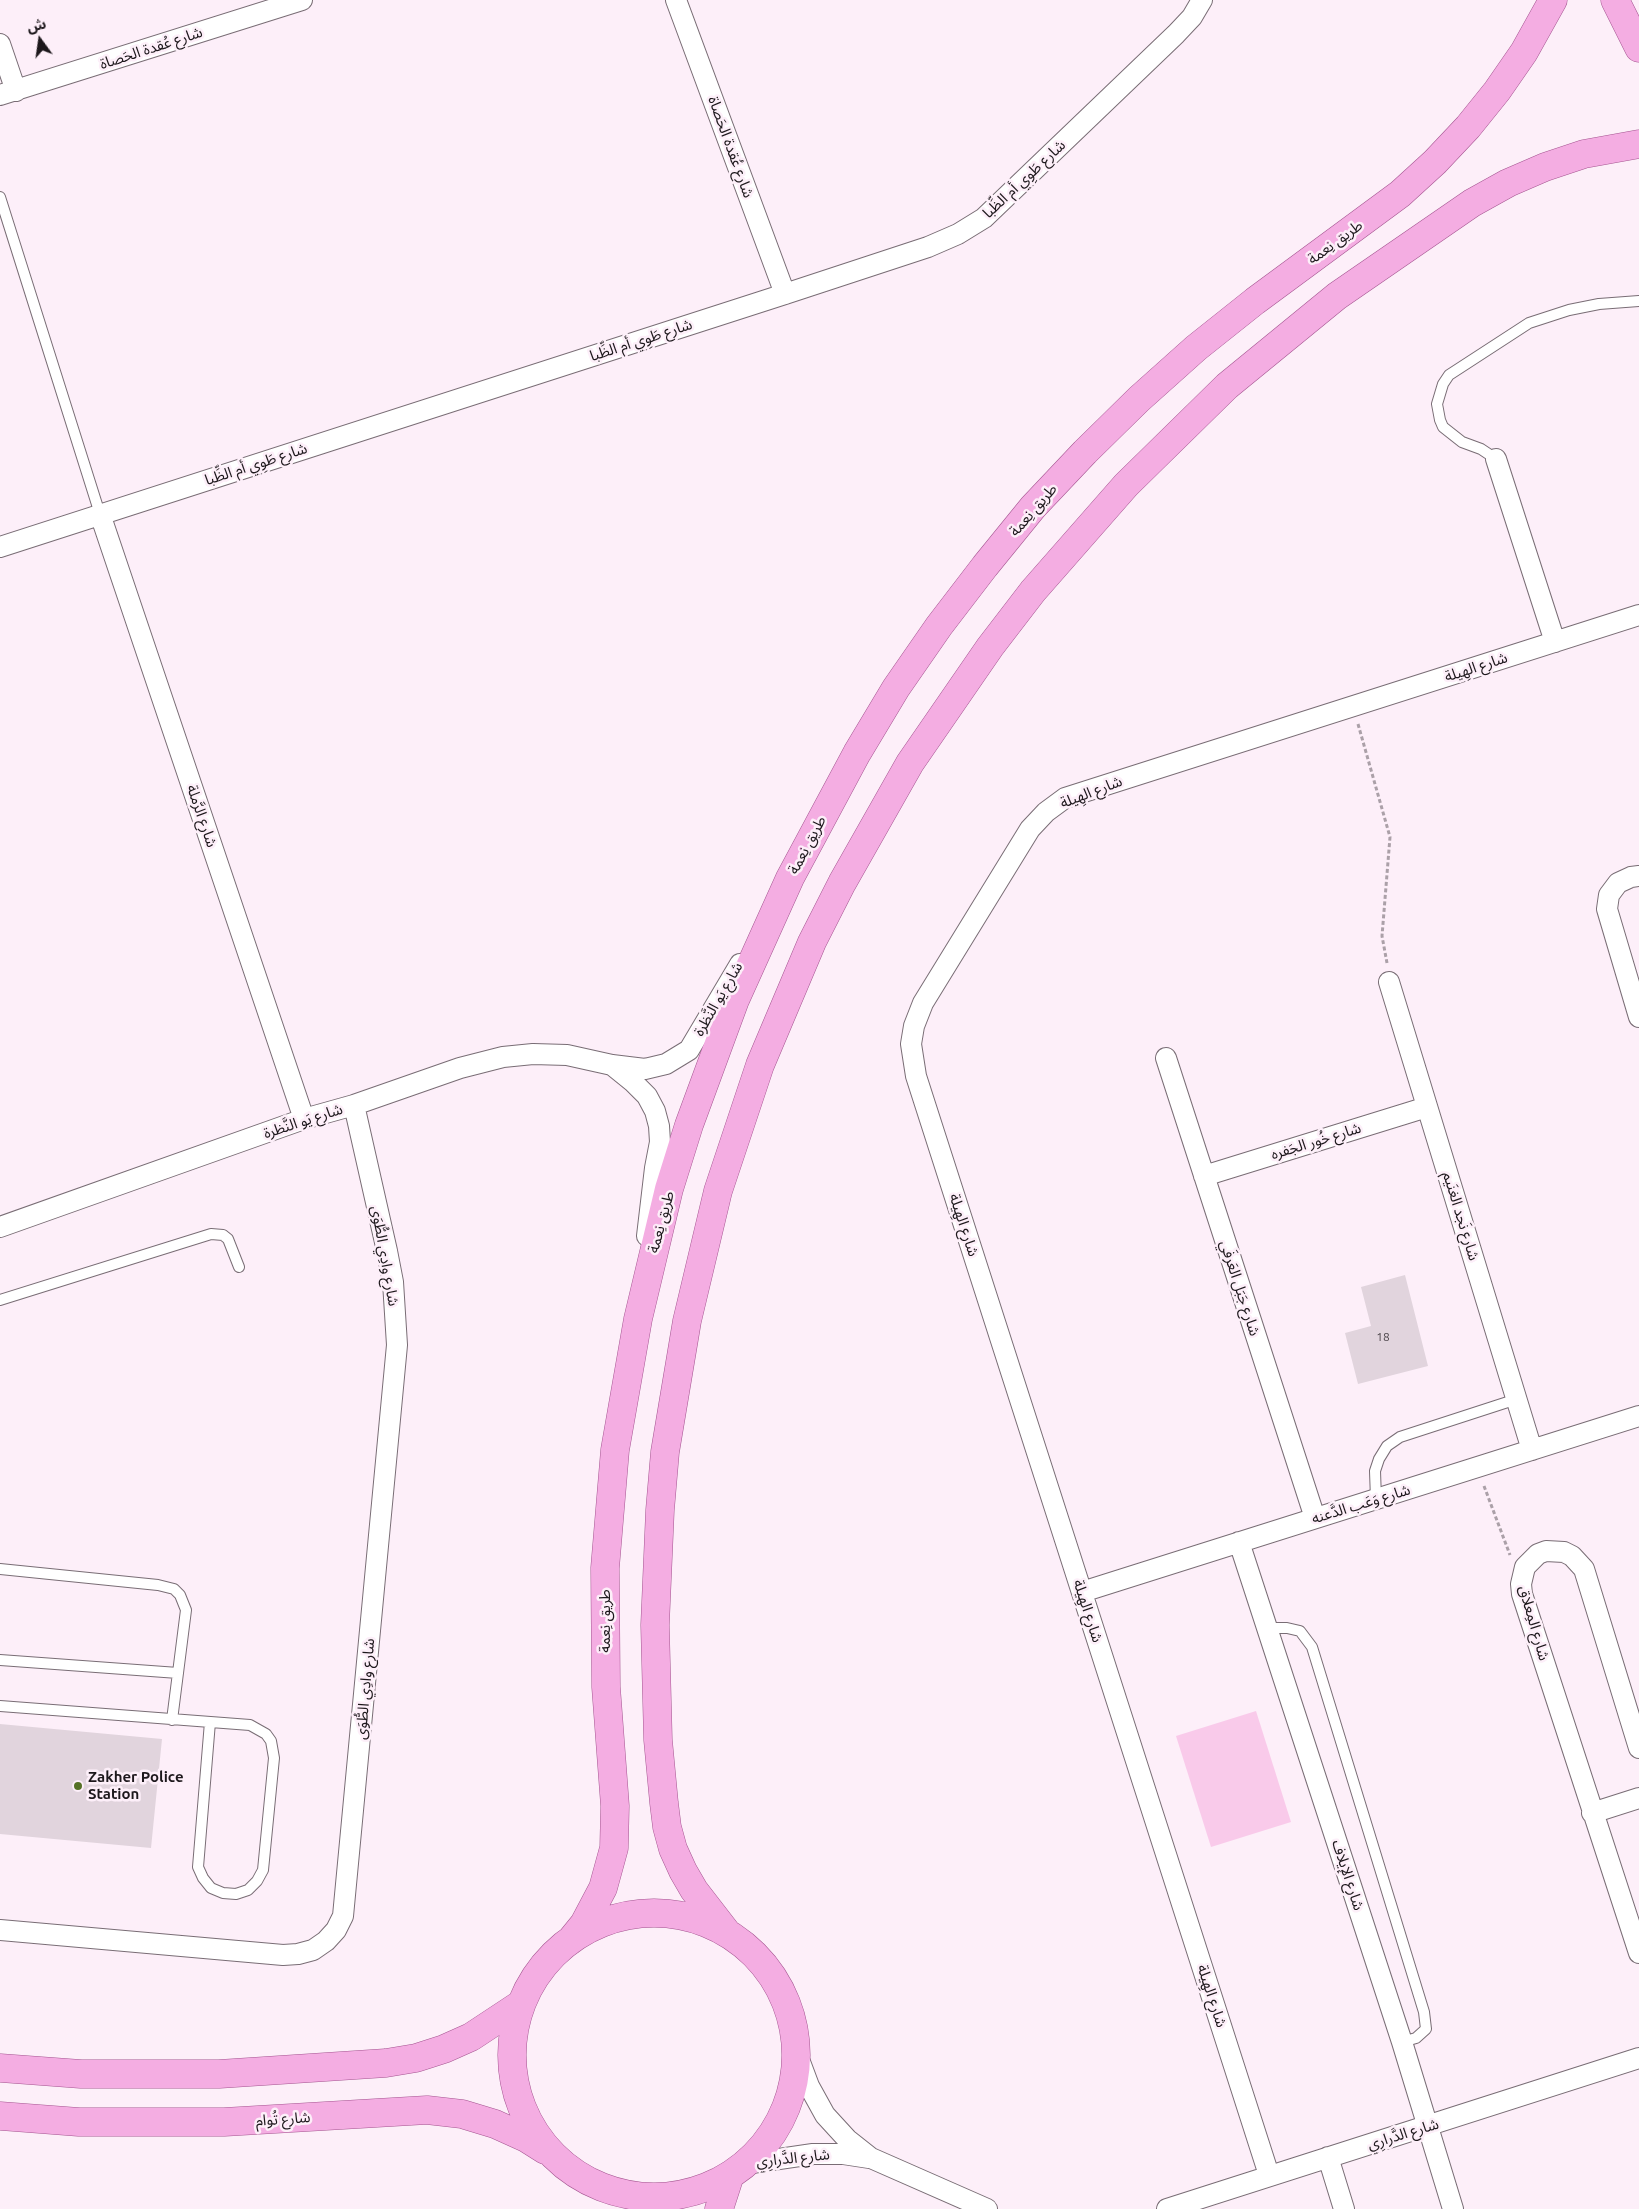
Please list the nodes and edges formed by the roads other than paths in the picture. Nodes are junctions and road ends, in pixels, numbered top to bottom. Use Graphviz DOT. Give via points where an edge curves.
graph roads {
  1 [pos="302,0"];
  2 [pos="676,0"];
  3 [pos="1202,0"];
  4 [pos="1553,0"];
  5 [pos="1615,0"];
  6 [pos="264,6"];
  7 [pos="0,44"];
  8 [pos="1639,48"];
  9 [pos="8,93"];
  10 [pos="1639,144"];
  11 [pos="0,197"];
  12 [pos="785,294"];
  13 [pos="1639,302"];
  14 [pos="1496,459"];
  15 [pos="100,514"];
  16 [pos="0,547"];
  17 [pos="1639,615"];
  18 [pos="1555,642"];
  19 [pos="1639,876"];
  20 [pos="790,878"];
  21 [pos="1389,982"];
  22 [pos="1639,1017"];
  23 [pos="1166,1058"];
  24 [pos="612,1065"];
  25 [pos="354,1105"];
  26 [pos="1427,1107"];
  27 [pos="304,1119"];
  28 [pos="1204,1176"];
  29 [pos="0,1226"];
  30 [pos="239,1267"];
  31 [pos="0,1300"];
  32 [pos="638,1319"];
  33 [pos="1516,1399"];
  34 [pos="1639,1416"];
  35 [pos="1532,1450"];
  36 [pos="1376,1499"];
  37 [pos="1315,1518"];
  38 [pos="1239,1542"];
  39 [pos="0,1569"];
  40 [pos="1082,1592"];
  41 [pos="1268,1628"];
  42 [pos="0,1660"];
  43 [pos="178,1673"];
  44 [pos="0,1706"];
  45 [pos="172,1720"];
  46 [pos="210,1722"];
  47 [pos="1639,1748"];
  48 [pos="1639,1798"];
  49 [pos="1592,1813"];
  50 [pos="0,1930"];
  51 [pos="728,1934"];
  52 [pos="571,1940"];
  53 [pos="1639,1953"];
  54 [pos="521,2004"];
  55 [pos="1402,2042"];
  56 [pos="797,2054"];
  57 [pos="1639,2058"];
  58 [pos="0,2068"];
  59 [pos="0,2116"];
  60 [pos="1427,2127"];
  61 [pos="555,2157"];
  62 [pos="1328,2157"];
  63 [pos="871,2158"];
  64 [pos="737,2169"];
  65 [pos="1269,2175"];
  66 [pos="588,2181"];
  67 [pos="1198,2204"];
  68 [pos="608,2209"];
  69 [pos="719,2209"];
  70 [pos="987,2209"];
  71 [pos="1167,2209"];
  72 [pos="1344,2209"];
  73 [pos="1453,2209"];
  1 -- 6 [label="street, شارع عُقدة الحَصاة"];
  2 -- 12 [label="street, شارع عُقدة الحَصاة"];
  3 -- 12 [label="street, شارع طَوِي أم الظِّبا" via="1176,34 984,218 928,247"];
  4 -- 20 [label="main road, طريق نِعمة" via="1524,52 1497,91 1435,162 1400,194 1196,348 1139,399 1033,507 945,618 896,688"];
  5 -- 8 [label="main road"];
  6 -- 9 [label="street, شارع عُقدة الحَصاة"];
  7 -- 9 [label="street"];
  10 -- 51 [label="main road" via="1584,154 1545,166 1472,203 1337,296 1228,386 1126,484 1028,598 949,704 910,763 842,883 778,1021 721,1182 687,1321 665,1452 655,1625 657,1721 667,1827 683,1871"];
  11 -- 15 [label="lane"];
  12 -- 15 [label="street, شارع طَوِي أم الظِّبا"];
  13 -- 14 [label="lane" via="1599,304 1529,323 1449,375 1437,404 1443,427 1462,442"];
  14 -- 18 [label="street"];
  15 -- 16 [label="street, شارع طَوِي أم الظِّبا"];
  15 -- 27 [label="street, شارع الرَّملة"];
  17 -- 18 [label="street, شارع الهِيلة"];
  18 -- 40 [label="street, شارع الهِيلة" via="1065,798 1030,829 923,1002 911,1044 916,1076"];
  19 -- 22 [label="street" via="1618,883 1609,895 1607,909"];
  20 -- 24 [label="street, شارع يَو النَّظرة" via="689,1050 666,1064 645,1069"];
  20 -- 32 [label="main road, طريق نِعمة" via="735,1000 701,1089 669,1189"];
  21 -- 26 [label="street, شارع نَجد الغنَيم"];
  23 -- 28 [label="street, شارع جَبَل العَرفَي"];
  24 -- 25 [label="street, شارع يَو النَّظرة" via="567,1055 503,1057 460,1068"];
  24 -- 32 [label="street, شارع يَو النَّظرة" via="646,1096 659,1126 660,1142"];
  25 -- 27 [label="street, شارع يَو النَّظرة"];
  25 -- 50 [label="street, شارع وادِي الطُّوَى" via="387,1250 397,1345 343,1916 326,1942 313,1950 283,1955"];
  26 -- 28 [label="street, شارع خُور الجَفره"];
  26 -- 33 [label="street, شارع نَجد الغنَيم"];
  27 -- 29 [label="street, شارع يَو النَّظرة"];
  28 -- 37 [label="street, شارع جَبَل العَرفَي"];
  30 -- 31 [label="lane" via="228,1239 211,1234"];
  32 -- 52 [label="main road, طريق نِعمة" via="615,1450 605,1568 606,1677 615,1806 614,1848 603,1888 584,1924"];
  33 -- 35 [label="street, شارع نَجد الغنَيم"];
  33 -- 36 [label="lane" via="1400,1437 1387,1446 1376,1471"];
  34 -- 35 [label="street, شارع وَعَب الدَّعنه"];
  35 -- 36 [label="street, شارع وَعَب الدَّعنه"];
  36 -- 37 [label="street, شارع وَعَب الدَّعنه"];
  37 -- 38 [label="street, شارع وَعَب الدَّعنه"];
  38 -- 40 [label="street, شارع وَعَب الدَّعنه"];
  38 -- 41 [label="street, شارع الإيلاف"];
  39 -- 43 [label="lane" via="174,1589 186,1610"];
  40 -- 65 [label="street, شارع الهِيلة"];
  41 -- 55 [label="street, شارع الإيلاف"];
  41 -- 55 [label="lane" via="1300,1631 1312,1647 1424,2012 1426,2029 1416,2038"];
  42 -- 43 [label="lane"];
  43 -- 45 [label="lane"];
  44 -- 45 [label="lane"];
  45 -- 46 [label="lane"];
  46 -- 46 [label="lane" via="259,1728 274,1749 263,1870 248,1890 236,1894 212,1888 198,1867"];
  47 -- 49 [label="street, شارع المِعلاق" via="1586,1577 1578,1561 1564,1552 1538,1554 1525,1567 1521,1584"];
  48 -- 49 [label="street"];
  49 -- 53 [label="street, شارع المِعلاق"];
  51 -- 52 [label="main road" via="690,1917 649,1913 608,1920"];
  51 -- 56 [label="main road" via="745,1946 773,1976 790,2014"];
  52 -- 54 [label="main road" via="541,1968"];
  54 -- 58 [label="main road" via="471,2037 444,2049 386,2063 220,2074 81,2074"];
  54 -- 61 [label="main road" via="512,2044 515,2086 529,2124"];
  55 -- 60 [label="street, شارع الإيلاف"];
  56 -- 63 [label="street, شارع الدَّرارِي" via="825,2115 847,2139"];
  56 -- 64 [label="main road" via="783,2115 764,2144"];
  57 -- 60 [label="street, شارع الدَّرارِي"];
  59 -- 61 [label="main road, شارع تُوام" via="79,2122 224,2122 428,2110 462,2114 495,2124 526,2138"];
  60 -- 62 [label="street, شارع الدَّرارِي"];
  60 -- 73 [label="street, شارع الإيلاف"];
  61 -- 66 [label="main road"];
  62 -- 65 [label="street, شارع الدَّرارِي"];
  62 -- 72 [label="street"];
  63 -- 64 [label="street, شارع الدَّرارِي" via="813,2154"];
  63 -- 70 [label="street, شارع الدَّرارِي"];
  64 -- 66 [label="main road" via="711,2185 664,2196 628,2194"];
  64 -- 69 [label="main road"];
  65 -- 67 [label="street, شارع الدَّرارِي"];
  66 -- 68 [label="main road"];
  67 -- 71 [label="street, شارع الدَّرارِي"];
}
